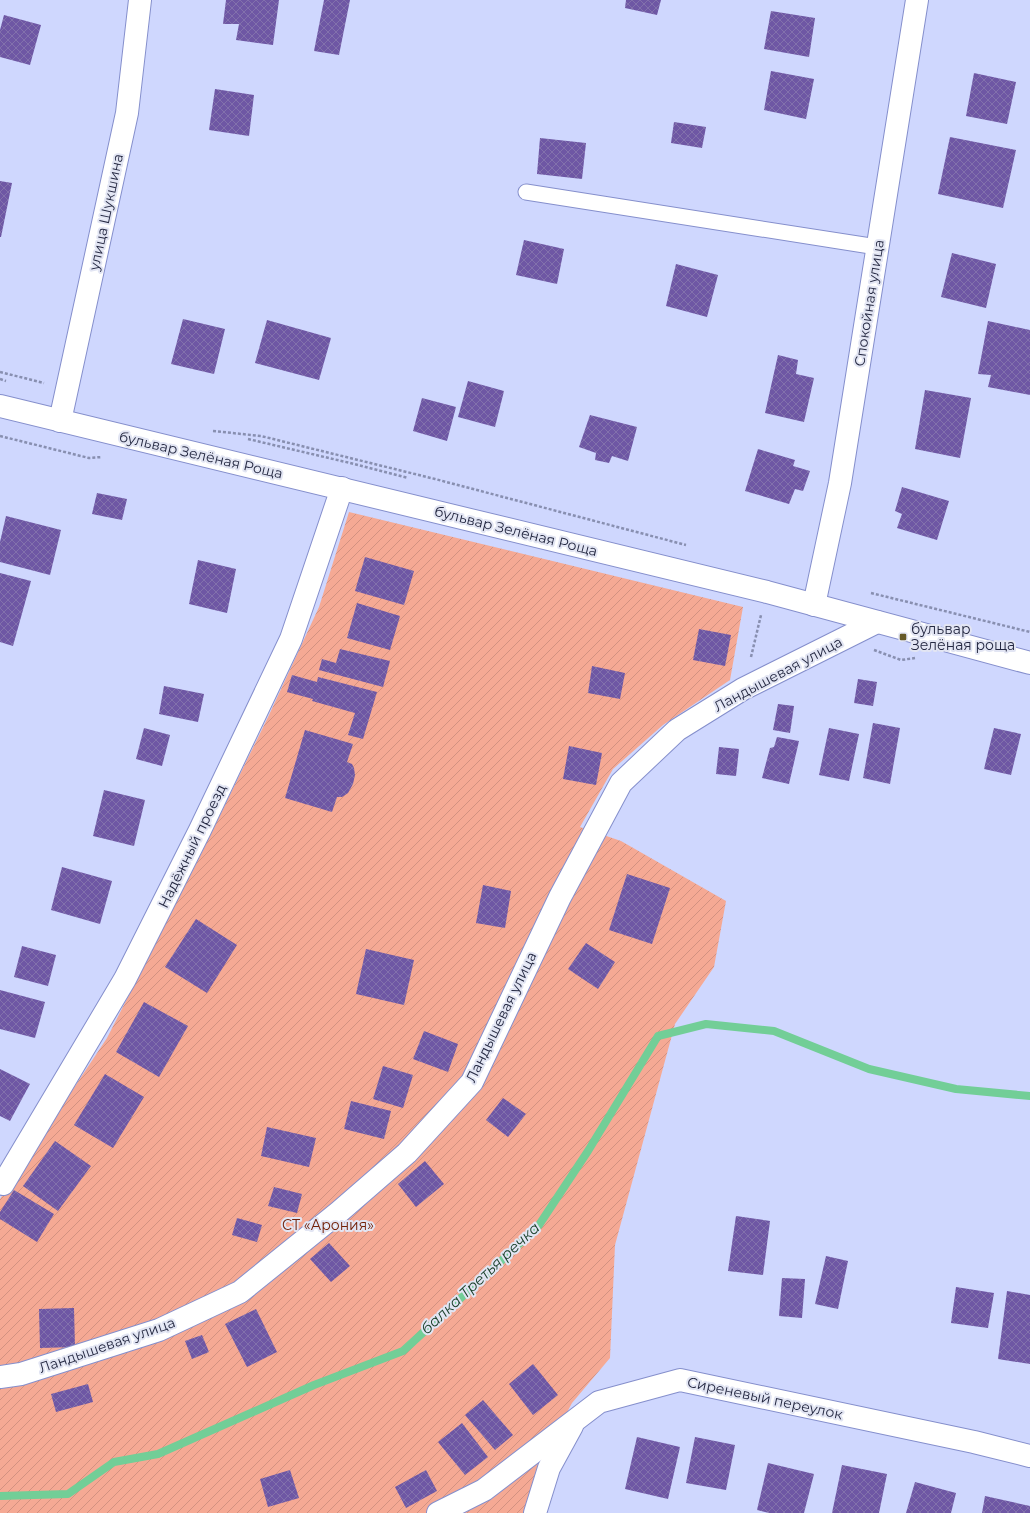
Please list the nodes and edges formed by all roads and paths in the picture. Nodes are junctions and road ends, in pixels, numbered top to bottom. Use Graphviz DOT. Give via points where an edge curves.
graph roads {
  1 [pos="140,0"];
  2 [pos="917,0"];
  3 [pos="526,192"];
  4 [pos="877,247"];
  5 [pos="0,372"];
  6 [pos="67,388"];
  7 [pos="1,407"];
  8 [pos="60,421"];
  9 [pos="208,430"];
  10 [pos="342,488"];
  11 [pos="688,546"];
  12 [pos="766,592"];
  13 [pos="867,592"];
  14 [pos="814,605"];
  15 [pos="877,622"];
  16 [pos="1030,632"];
  17 [pos="1030,663"];
  18 [pos="743,689"];
  19 [pos="3,1184"];
  20 [pos="0,1377"];
  21 [pos="576,1420"];
  22 [pos="1030,1456"];
  23 [pos="438,1513"];
  24 [pos="535,1513"];
  1 -- 6 [label="street, улица Шукшина" via="128,113"];
  2 -- 4 [label="street, Спокойная улица"];
  3 -- 4 [label="lane"];
  4 -- 14 [label="street, Спокойная улица" via="840,483"];
  5 -- 6 [label="path"];
  6 -- 8 [label="street, улица Шукшина"];
  7 -- 8 [label="street, бульвар Зелёная Роща"];
  8 -- 10 [label="street, бульвар Зелёная Роща"];
  9 -- 11 [label="path" via="261,436"];
  10 -- 12 [label="street, бульвар Зелёная Роща"];
  10 -- 19 [label="street, Надёжный проезд" via="291,639 200,830 126,979"];
  12 -- 14 [label="street, бульвар Зелёная Роща"];
  12 -- 18 [label="path"];
  13 -- 16 [label="path"];
  14 -- 15 [label="street, бульвар Зелёная Роща"];
  15 -- 17 [label="street, бульвар Зелёная Роща"];
  15 -- 18 [label="street, Ландышевая улица"];
  18 -- 20 [label="street, Ландышевая улица" via="677,730 621,783 560,897 472,1082 407,1152 339,1212 240,1292 159,1330 21,1374"];
  21 -- 22 [label="street, Сиреневый переулок" via="599,1402 680,1380"];
  21 -- 23 [label="street, Сиреневый переулок" via="484,1490"];
  21 -- 24 [label="street" via="549,1468"];
}
